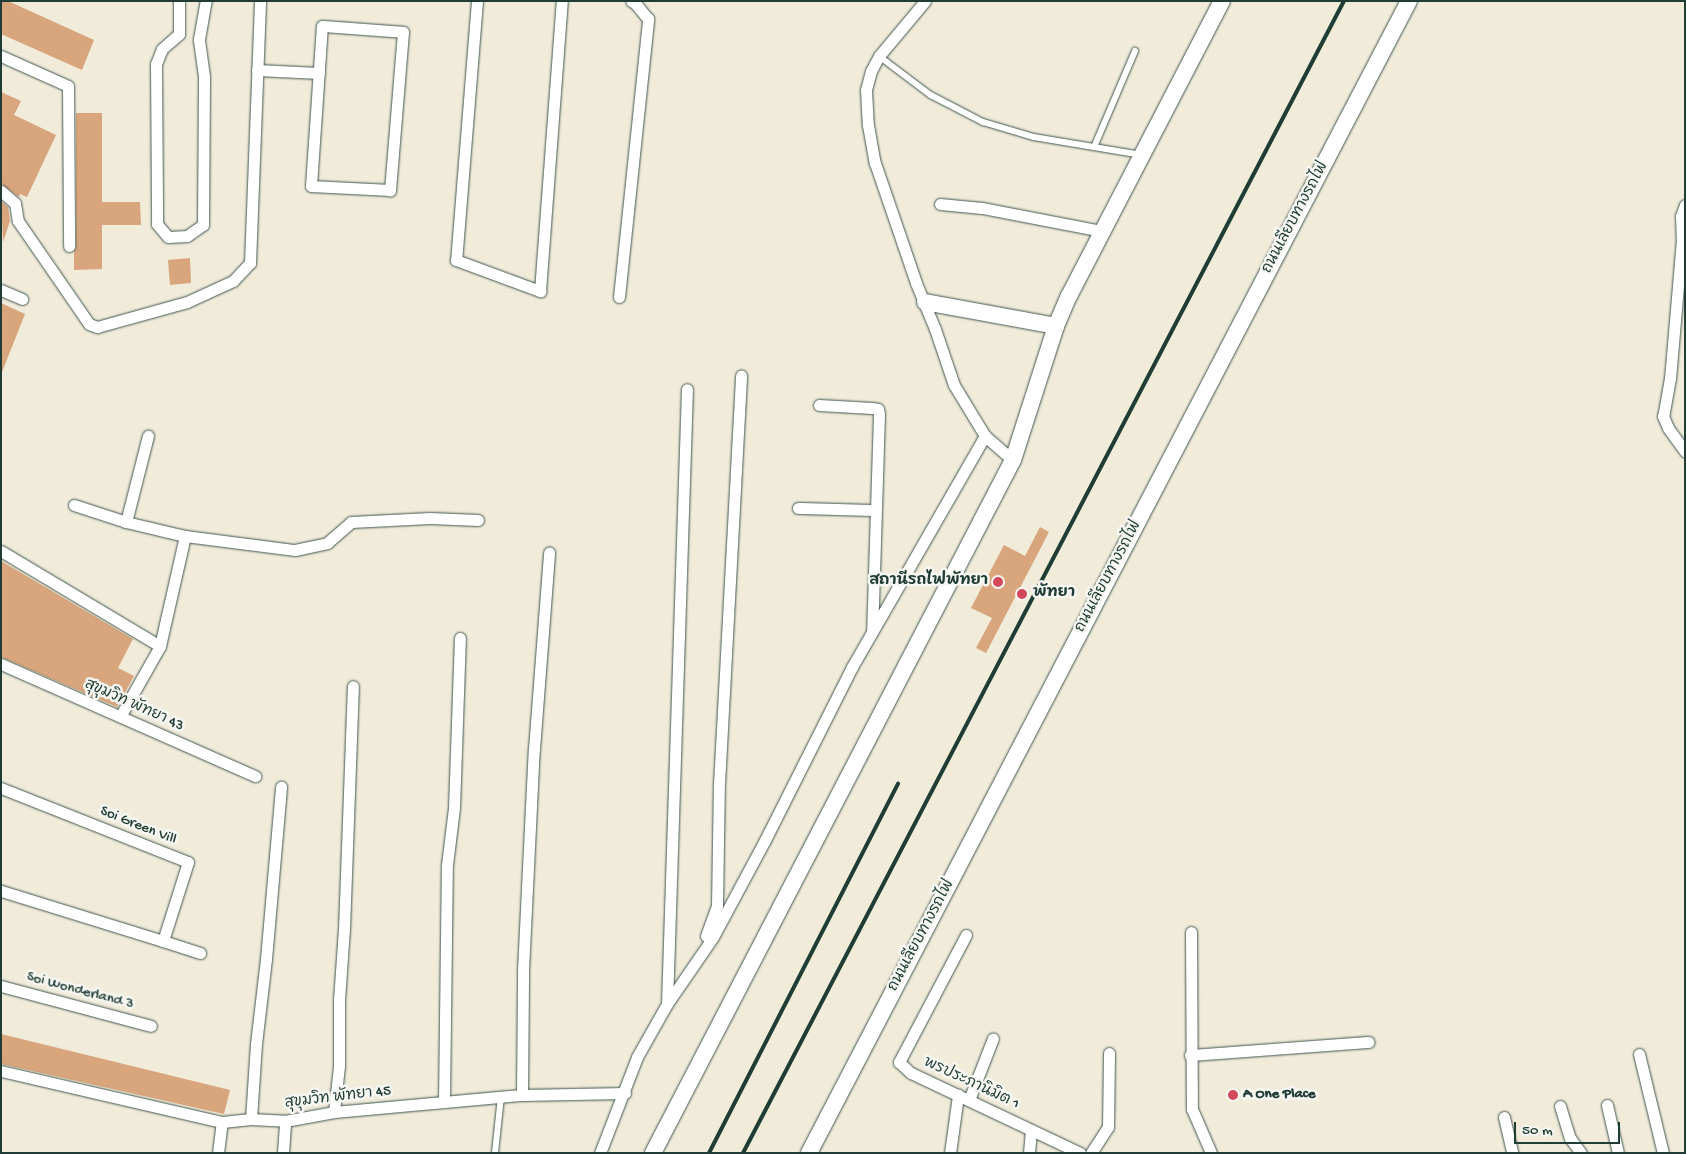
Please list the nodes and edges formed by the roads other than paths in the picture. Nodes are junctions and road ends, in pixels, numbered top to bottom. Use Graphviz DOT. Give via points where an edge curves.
graph roads {
  1 [pos="179,1"];
  2 [pos="206,1"];
  3 [pos="260,1"];
  4 [pos="477,1"];
  5 [pos="562,1"];
  6 [pos="631,1"];
  7 [pos="925,1"];
  8 [pos="1222,1"];
  9 [pos="1409,1"];
  10 [pos="179,34"];
  11 [pos="199,39"];
  12 [pos="1135,51"];
  13 [pos="1,56"];
  14 [pos="879,56"];
  15 [pos="257,70"];
  16 [pos="319,73"];
  17 [pos="1096,145"];
  18 [pos="1141,155"];
  19 [pos="1,191"];
  20 [pos="940,204"];
  21 [pos="1685,205"];
  22 [pos="1102,231"];
  23 [pos="1684,240"];
  24 [pos="69,246"];
  25 [pos="1,290"];
  26 [pos="619,297"];
  27 [pos="22,299"];
  28 [pos="925,302"];
  29 [pos="1056,326"];
  30 [pos="741,376"];
  31 [pos="687,389"];
  32 [pos="819,405"];
  33 [pos="148,436"];
  34 [pos="985,436"];
  35 [pos="1685,451"];
  36 [pos="1013,460"];
  37 [pos="74,505"];
  38 [pos="798,508"];
  39 [pos="875,510"];
  40 [pos="478,520"];
  41 [pos="126,522"];
  42 [pos="185,536"];
  43 [pos="1,551"];
  44 [pos="549,553"];
  45 [pos="872,633"];
  46 [pos="460,638"];
  47 [pos="160,646"];
  48 [pos="1,664"];
  49 [pos="353,686"];
  50 [pos="121,715"];
  51 [pos="255,776"];
  52 [pos="281,787"];
  53 [pos="1,788"];
  54 [pos="1,891"];
  55 [pos="1190,932"];
  56 [pos="966,935"];
  57 [pos="163,941"];
  58 [pos="200,953"];
  59 [pos="1,986"];
  60 [pos="676,990"];
  61 [pos="667,1004"];
  62 [pos="152,1026"];
  63 [pos="993,1038"];
  64 [pos="1369,1042"];
  65 [pos="1109,1053"];
  66 [pos="1639,1054"];
  67 [pos="1190,1055"];
  68 [pos="1,1071"];
  69 [pos="625,1093"];
  70 [pos="522,1095"];
  71 [pos="958,1095"];
  72 [pos="502,1097"];
  73 [pos="969,1100"];
  74 [pos="444,1102"];
  75 [pos="1606,1105"];
  76 [pos="1560,1106"];
  77 [pos="334,1112"];
  78 [pos="1504,1117"];
  79 [pos="251,1118"];
  80 [pos="285,1121"];
  81 [pos="222,1122"];
  82 [pos="1031,1130"];
  83 [pos="218,1153"];
  84 [pos="283,1153"];
  85 [pos="495,1153"];
  86 [pos="600,1153"];
  87 [pos="653,1153"];
  88 [pos="809,1153"];
  89 [pos="950,1153"];
  90 [pos="1029,1153"];
  91 [pos="1080,1153"];
  92 [pos="1092,1153"];
  93 [pos="1211,1153"];
  94 [pos="1512,1153"];
  95 [pos="1581,1153"];
  96 [pos="1618,1153"];
  97 [pos="1663,1153"];
  1 -- 10 [label="street"];
  2 -- 11 [label="street"];
  3 -- 15 [label="street"];
  4 -- 5 [label="street" via="456,260 540,291"];
  6 -- 26 [label="street" via="648,19"];
  7 -- 14 [label="street"];
  8 -- 18 [label="street"];
  9 -- 88 [label="street, ถนนเลียบทางรถไฟ"];
  10 -- 11 [label="street"];
  10 -- 11 [label="street" via="162,49 156,64 157,224 168,237 187,236 203,225 204,76"];
  12 -- 17 [label="lane"];
  13 -- 24 [label="street" via="68,86"];
  14 -- 17 [label="lane" via="931,94 983,122 1034,137"];
  14 -- 28 [label="street" via="866,90 875,163"];
  15 -- 16 [label="street"];
  15 -- 19 [label="street" via="250,263 233,281 187,302 97,328 89,324 18,222 15,203"];
  16 -- 16 [label="street" via="322,26 403,32 390,190 311,186"];
  17 -- 18 [label="lane"];
  18 -- 22 [label="street"];
  20 -- 22 [label="street" via="982,208"];
  21 -- 23 [label="street" via="1681,216"];
  22 -- 29 [label="street"];
  23 -- 35 [label="street" via="1663,416"];
  25 -- 27 [label="street"];
  28 -- 29 [label="street"];
  28 -- 34 [label="street" via="954,384"];
  29 -- 36 [label="street"];
  30 -- 60 [label="street" via="719,784 717,906 711,926"];
  31 -- 61 [label="street"];
  32 -- 39 [label="street" via="878,409"];
  33 -- 41 [label="street"];
  34 -- 36 [label="street"];
  34 -- 45 [label="street"];
  36 -- 87 [label="street"];
  37 -- 41 [label="street"];
  38 -- 39 [label="street"];
  39 -- 45 [label="street"];
  40 -- 42 [label="street" via="430,518 351,522 327,543 295,550"];
  41 -- 42 [label="street"];
  42 -- 47 [label="street"];
  43 -- 47 [label="street"];
  44 -- 70 [label="street" via="532,778 523,970"];
  45 -- 60 [label="street" via="714,937"];
  46 -- 74 [label="street" via="454,808 447,866"];
  47 -- 50 [label="street"];
  48 -- 50 [label="street, สุขุมวิท พัทยา 43"];
  49 -- 77 [label="street" via="339,1066"];
  50 -- 51 [label="street, สุขุมวิท พัทยา 43"];
  52 -- 79 [label="street"];
  53 -- 57 [label="street, Soi Green Vill" via="188,862"];
  54 -- 57 [label="street"];
  55 -- 67 [label="street"];
  56 -- 71 [label="street, พรประภานิมิต 1" via="899,1062 911,1073"];
  57 -- 58 [label="street"];
  59 -- 62 [label="street, Soi Wonderland 3"];
  60 -- 61 [label="street"];
  61 -- 69 [label="street" via="637,1057"];
  63 -- 73 [label="street"];
  64 -- 67 [label="street"];
  65 -- 92 [label="street" via="1108,1127"];
  66 -- 97 [label="street"];
  67 -- 93 [label="street" via="1192,1109"];
  68 -- 81 [label="street, สุขุมวิท พัทยา 45"];
  69 -- 70 [label="street, สุขุมวิท พัทยา 45"];
  69 -- 86 [label="street"];
  70 -- 72 [label="street, สุขุมวิท พัทยา 45"];
  71 -- 73 [label="street, พรประภานิมิต 1"];
  71 -- 89 [label="street"];
  72 -- 74 [label="street, สุขุมวิท พัทยา 45"];
  72 -- 85 [label="lane"];
  73 -- 82 [label="street, พรประภานิมิต 1"];
  74 -- 77 [label="street, สุขุมวิท พัทยา 45"];
  75 -- 96 [label="street"];
  76 -- 95 [label="street" via="1570,1138"];
  77 -- 80 [label="street, สุขุมวิท พัทยา 45"];
  78 -- 94 [label="street"];
  79 -- 80 [label="street, สุขุมวิท พัทยา 45"];
  79 -- 81 [label="street, สุขุมวิท พัทยา 45"];
  80 -- 84 [label="street"];
  81 -- 83 [label="street"];
  82 -- 90 [label="street"];
  82 -- 91 [label="street, พรประภานิมิต 1"];
}
